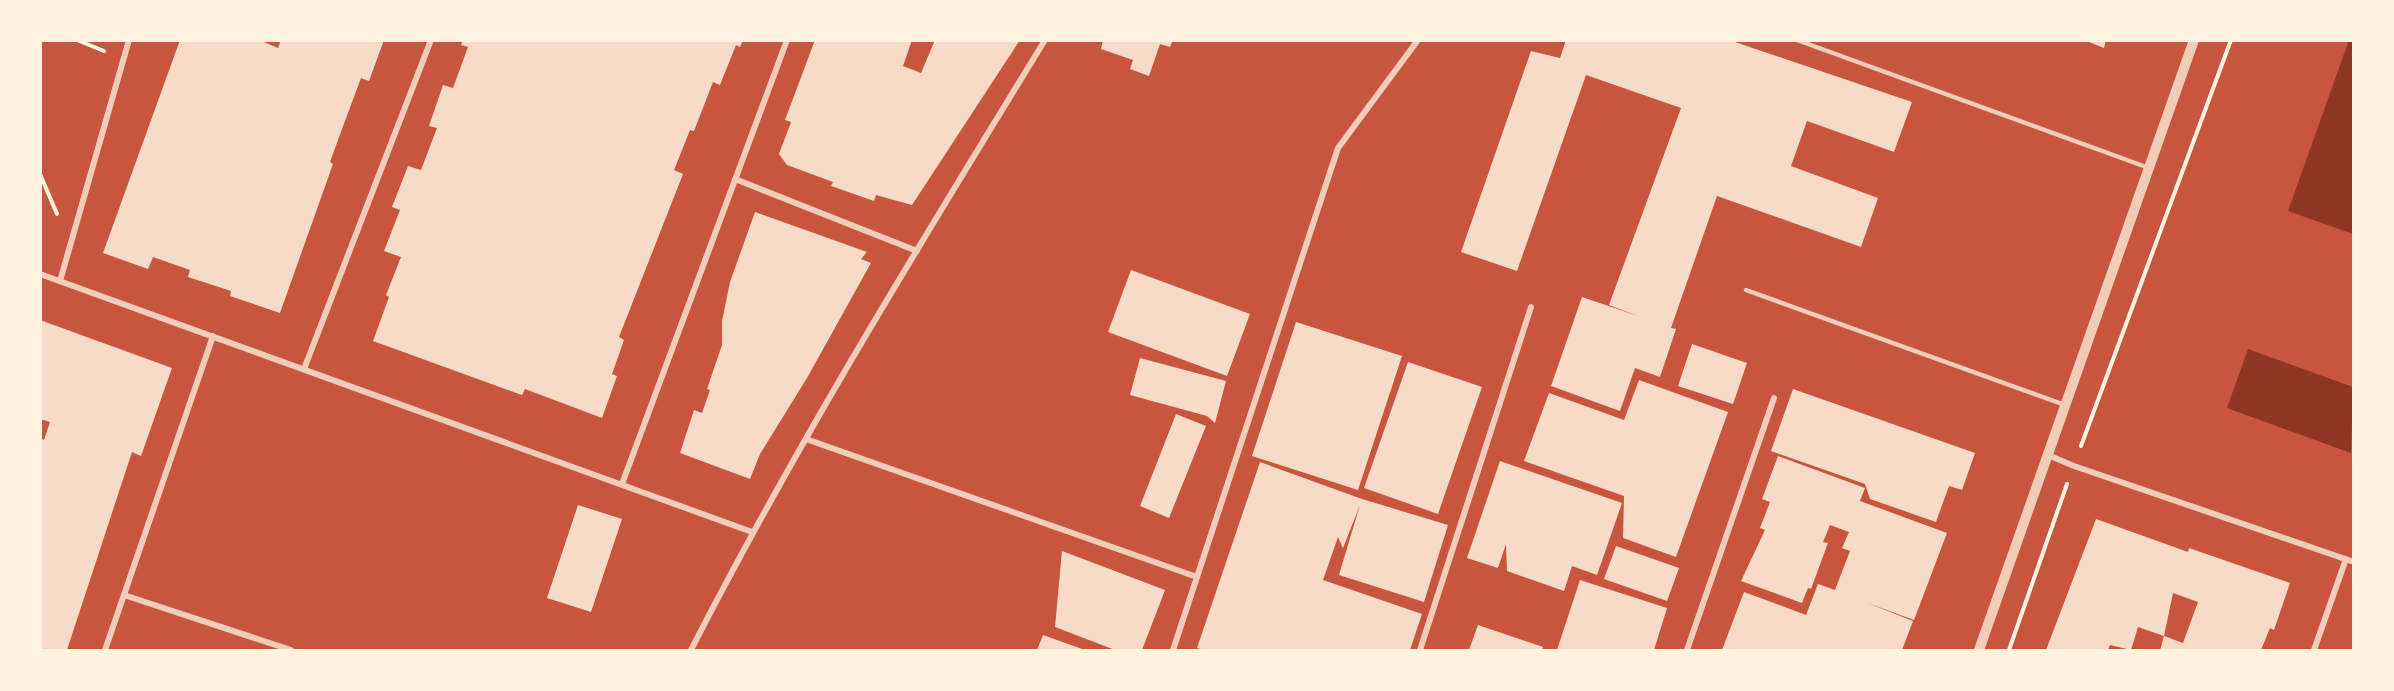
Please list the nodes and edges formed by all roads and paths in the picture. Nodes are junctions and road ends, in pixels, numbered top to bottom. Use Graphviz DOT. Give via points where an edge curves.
graph roads {
  1 [pos="77,40"];
  2 [pos="129,40"];
  3 [pos="431,40"];
  4 [pos="787,40"];
  5 [pos="1045,40"];
  6 [pos="1418,40"];
  7 [pos="1797,40"];
  8 [pos="2194,40"];
  9 [pos="2231,40"];
  10 [pos="124,59"];
  11 [pos="2149,168"];
  12 [pos="40,174"];
  13 [pos="735,179"];
  14 [pos="69,242"];
  15 [pos="916,251"];
  16 [pos="40,274"];
  17 [pos="60,281"];
  18 [pos="1746,290"];
  19 [pos="1531,307"];
  20 [pos="213,336"];
  21 [pos="304,369"];
  22 [pos="1774,398"];
  23 [pos="2065,405"];
  24 [pos="806,439"];
  25 [pos="2048,454"];
  26 [pos="2074,466"];
  27 [pos="622,484"];
  28 [pos="752,532"];
  29 [pos="2346,559"];
  30 [pos="2354,562"];
  31 [pos="1197,577"];
  32 [pos="124,594"];
  33 [pos="105,651"];
  34 [pos="291,651"];
  35 [pos="691,651"];
  36 [pos="1173,651"];
  37 [pos="1420,651"];
  38 [pos="1687,651"];
  39 [pos="1979,651"];
  40 [pos="2009,651"];
  41 [pos="2314,651"];
  1 -- 10 [label="path"];
  2 -- 10 [label="street"];
  3 -- 21 [label="street"];
  4 -- 13 [label="street"];
  5 -- 15 [label="street"];
  6 -- 31 [label="street" via="1338,148"];
  7 -- 11 [label="lane"];
  8 -- 11 [label="street"];
  9 -- 26 [label="path"];
  10 -- 14 [label="street"];
  11 -- 23 [label="street"];
  12 -- 14 [label="path"];
  13 -- 15 [label="street"];
  13 -- 27 [label="street"];
  14 -- 17 [label="street"];
  15 -- 24 [label="street"];
  16 -- 17 [label="street"];
  17 -- 20 [label="street"];
  18 -- 23 [label="lane"];
  19 -- 37 [label="street"];
  20 -- 21 [label="street"];
  20 -- 32 [label="street"];
  21 -- 27 [label="street"];
  22 -- 38 [label="street"];
  23 -- 25 [label="street"];
  24 -- 28 [label="street"];
  24 -- 31 [label="street"];
  25 -- 26 [label="street"];
  25 -- 39 [label="street"];
  26 -- 29 [label="street"];
  26 -- 40 [label="path"];
  27 -- 28 [label="street"];
  28 -- 35 [label="street"];
  29 -- 30 [label="street"];
  29 -- 41 [label="street"];
  31 -- 36 [label="street"];
  32 -- 33 [label="street"];
  32 -- 34 [label="street"];
}
